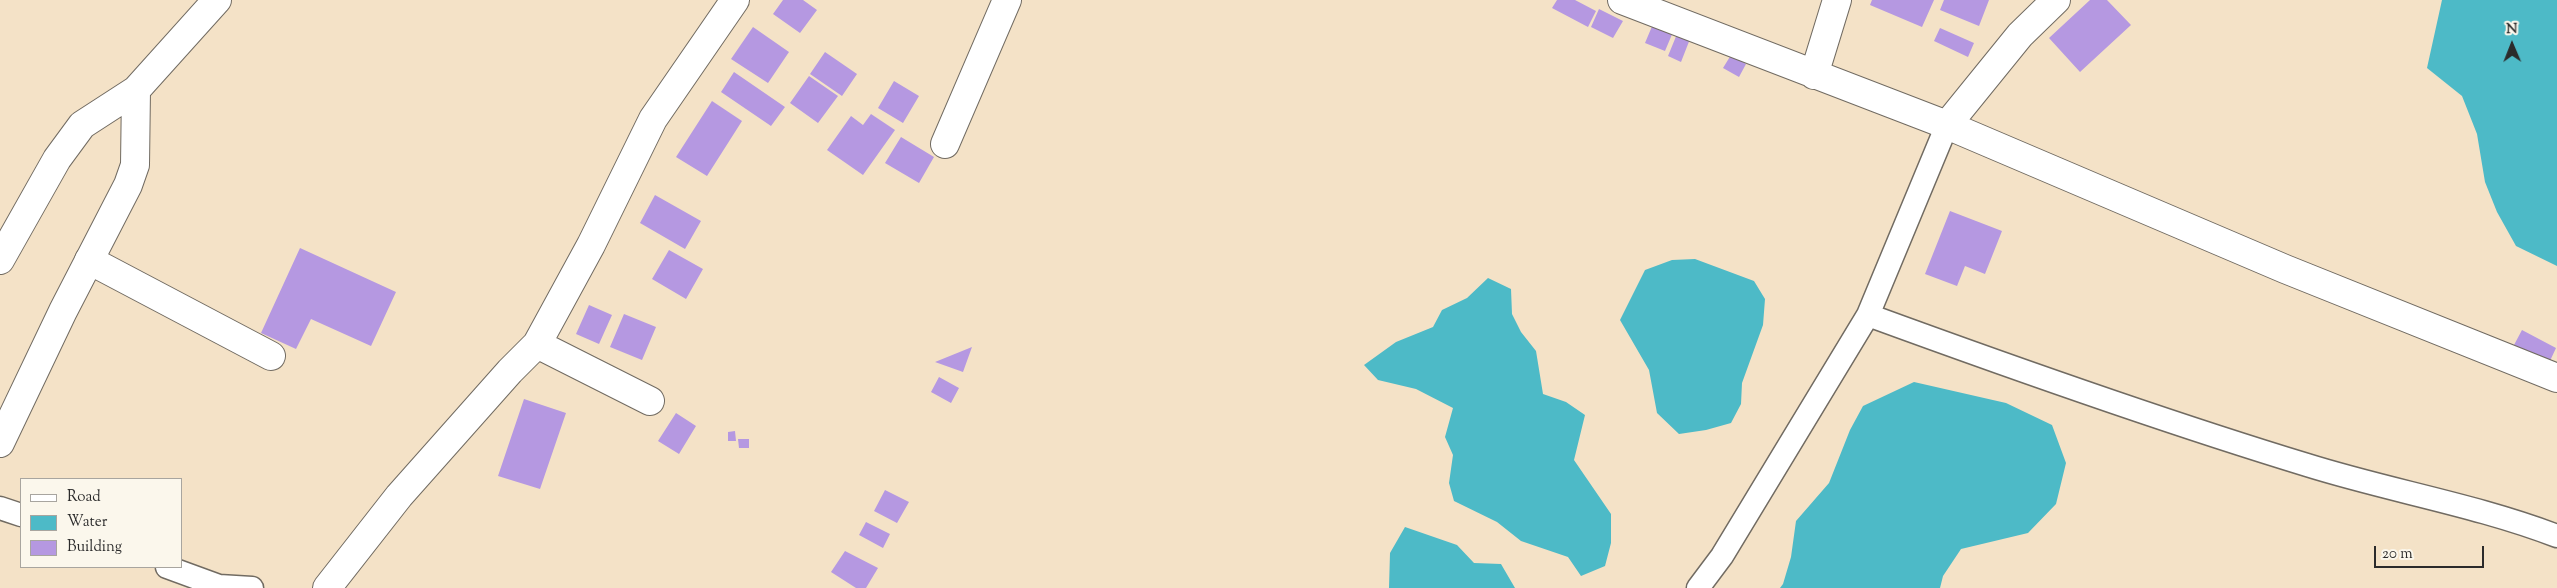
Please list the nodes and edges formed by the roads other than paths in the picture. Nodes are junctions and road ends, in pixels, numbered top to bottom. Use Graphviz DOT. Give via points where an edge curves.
graph roads {
  1 [pos="217,0"];
  2 [pos="735,0"];
  3 [pos="1007,0"];
  4 [pos="1622,0"];
  5 [pos="1837,0"];
  6 [pos="2056,0"];
  7 [pos="1814,75"];
  8 [pos="136,90"];
  9 [pos="1947,125"];
  10 [pos="945,144"];
  11 [pos="0,260"];
  12 [pos="89,260"];
  13 [pos="1868,315"];
  14 [pos="537,344"];
  15 [pos="270,356"];
  16 [pos="2557,378"];
  17 [pos="650,401"];
  18 [pos="0,443"];
  19 [pos="0,508"];
  20 [pos="20,515"];
  21 [pos="2557,536"];
  22 [pos="170,568"];
  23 [pos="252,588"];
  24 [pos="327,588"];
  25 [pos="1698,588"];
  1 -- 8 [label="street"];
  2 -- 14 [label="street" via="653,119 591,245"];
  3 -- 10 [label="street"];
  4 -- 7 [label="street"];
  5 -- 7 [label="street"];
  6 -- 9 [label="street" via="2020,35"];
  7 -- 9 [label="street"];
  8 -- 11 [label="street" via="82,125 57,160"];
  8 -- 12 [label="street" via="135,165"];
  9 -- 13 [label="lane"];
  9 -- 16 [label="street" via="2285,269"];
  12 -- 15 [label="street"];
  12 -- 18 [label="street"];
  13 -- 21 [label="lane" via="2070,389 2290,460 2515,520"];
  13 -- 25 [label="lane" via="1722,556"];
  14 -- 17 [label="street"];
  14 -- 24 [label="street" via="510,370 399,496"];
  19 -- 20 [label="lane"];
  22 -- 23 [label="lane" via="219,586"];
}
